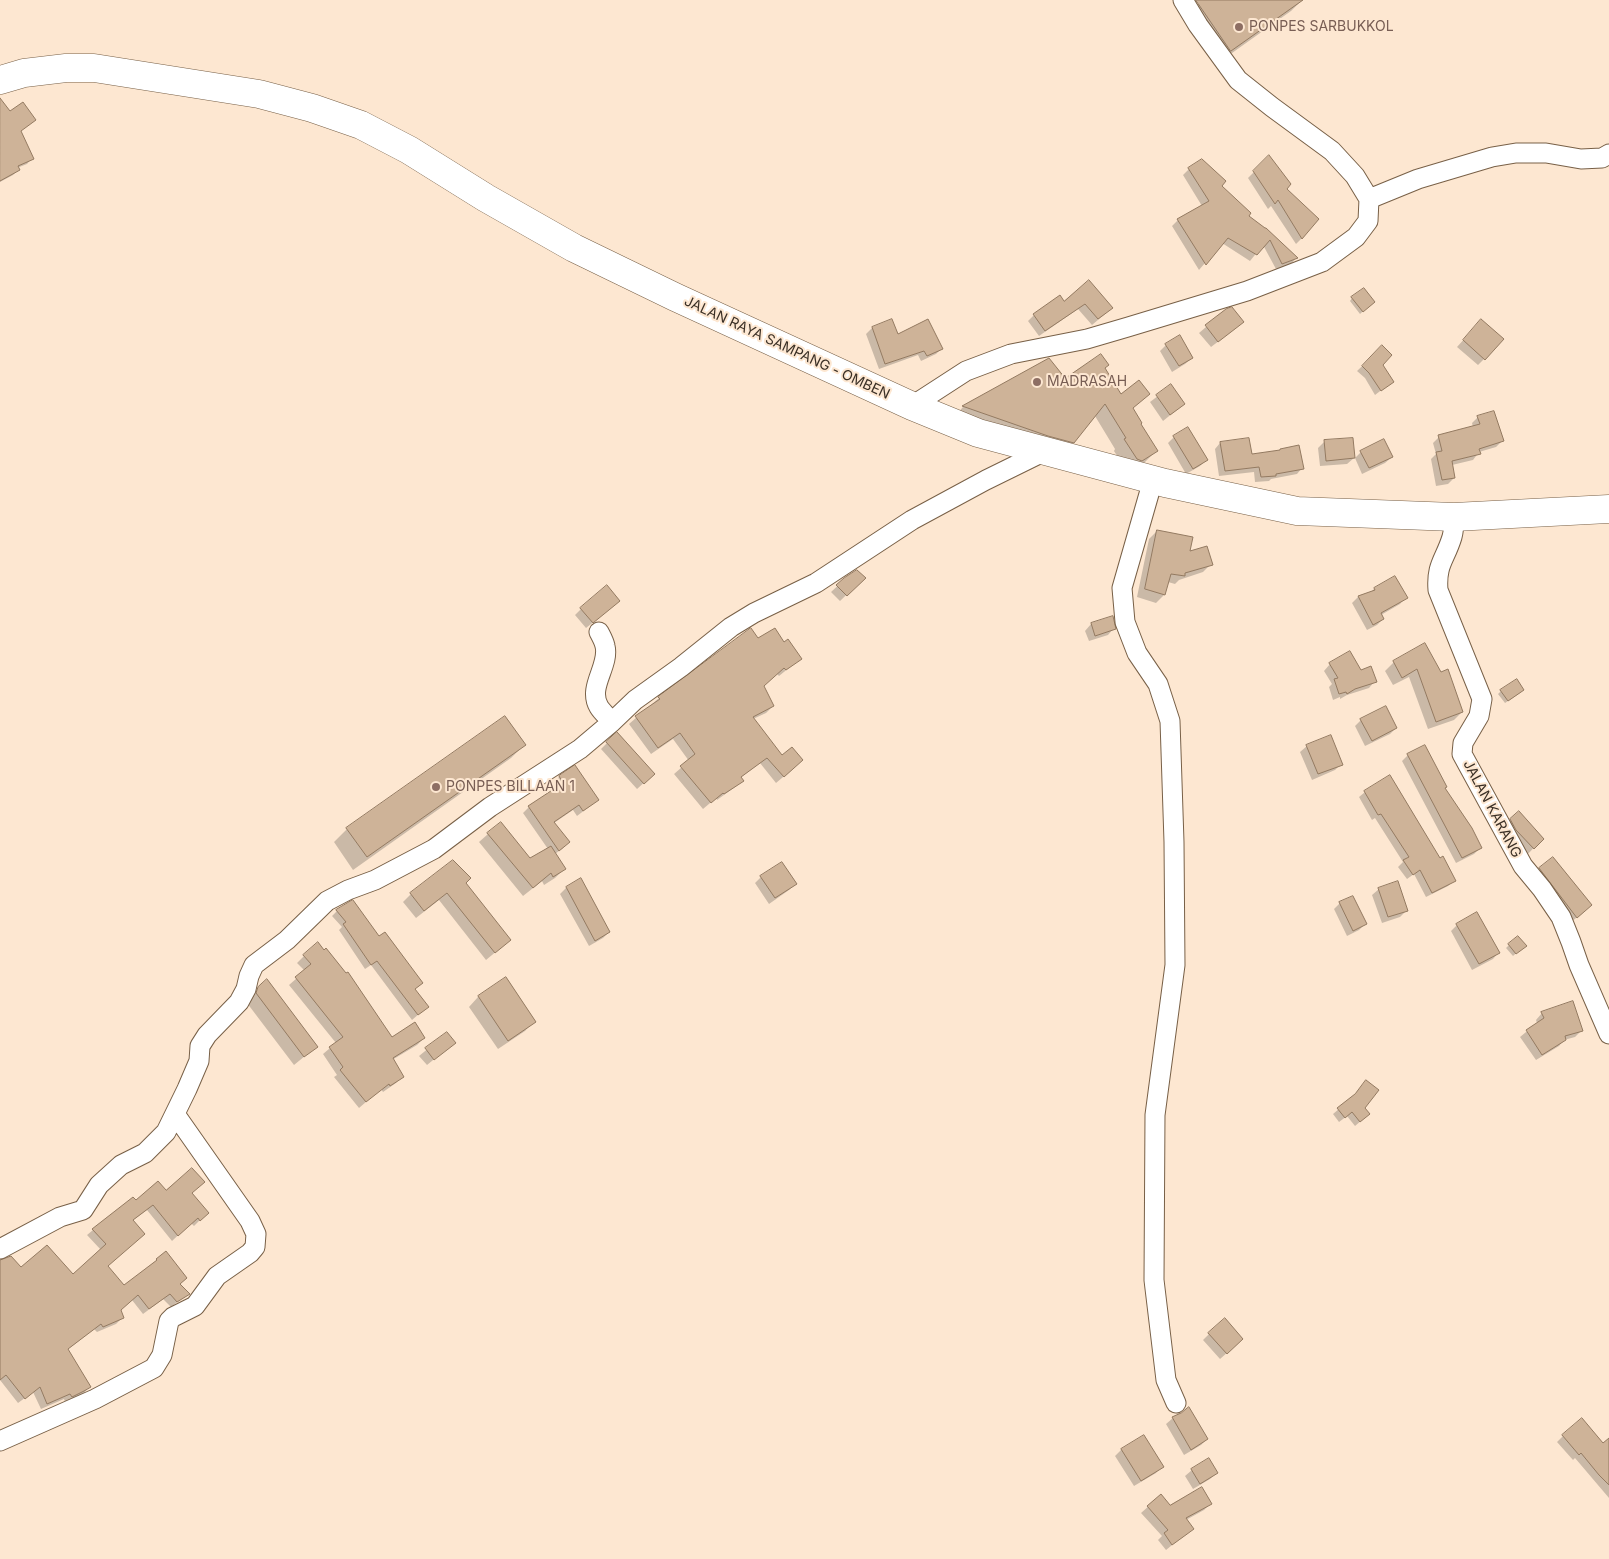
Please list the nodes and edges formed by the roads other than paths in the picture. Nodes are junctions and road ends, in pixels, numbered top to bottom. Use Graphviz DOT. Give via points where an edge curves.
graph roads {
  1 [pos="1183,0"];
  2 [pos="0,80"];
  3 [pos="1609,154"];
  4 [pos="1369,199"];
  5 [pos="912,406"];
  6 [pos="1045,451"];
  7 [pos="1153,480"];
  8 [pos="1609,508"];
  9 [pos="1454,517"];
  10 [pos="599,632"];
  11 [pos="612,722"];
  12 [pos="1609,1034"];
  13 [pos="175,1114"];
  14 [pos="0,1248"];
  15 [pos="1176,1403"];
  16 [pos="0,1441"];
  1 -- 4 [label="street" via="1238,80 1332,151 1355,176"];
  2 -- 5 [label="main road, JALAN RAYA SAMPANG - OMBEN" via="24,73 94,68 259,94 362,125 574,248"];
  3 -- 4 [label="street" via="1602,158 1546,153 1492,157 1418,179"];
  4 -- 5 [label="street" via="1368,221 1356,237 1322,262 1247,292 1128,328 1012,354 966,371"];
  5 -- 6 [label="main road, JALAN RAYA SAMPANG - OMBEN" via="978,433"];
  6 -- 7 [label="main road, JALAN RAYA SAMPANG - OMBEN"];
  6 -- 11 [label="street" via="912,520 816,583 731,627 635,700"];
  7 -- 9 [label="main road, JALAN RAYA SAMPANG - OMBEN" via="1298,511"];
  7 -- 15 [label="street" via="1122,588 1125,622 1137,653 1158,684 1170,721 1175,966 1155,1115 1154,1280 1166,1380"];
  8 -- 9 [label="main road, JALAN RAYA SAMPANG - OMBEN"];
  9 -- 12 [label="street, JALAN KARANG" via="1452,536 1439,568 1438,590 1482,699 1479,716 1463,743 1462,754 1522,866 1561,917"];
  10 -- 11 [label="street" via="605,647 596,700"];
  11 -- 13 [label="street" via="580,749 490,807 434,849 327,901 288,940 254,966 239,1002 200,1046 199,1061"];
  13 -- 14 [label="street" via="166,1132 145,1153 121,1165 99,1185 82,1210 60,1217"];
  13 -- 16 [label="street" via="250,1221 256,1234 255,1247 250,1254 217,1276 195,1306 169,1321 162,1355 154,1368 95,1399"];
}
